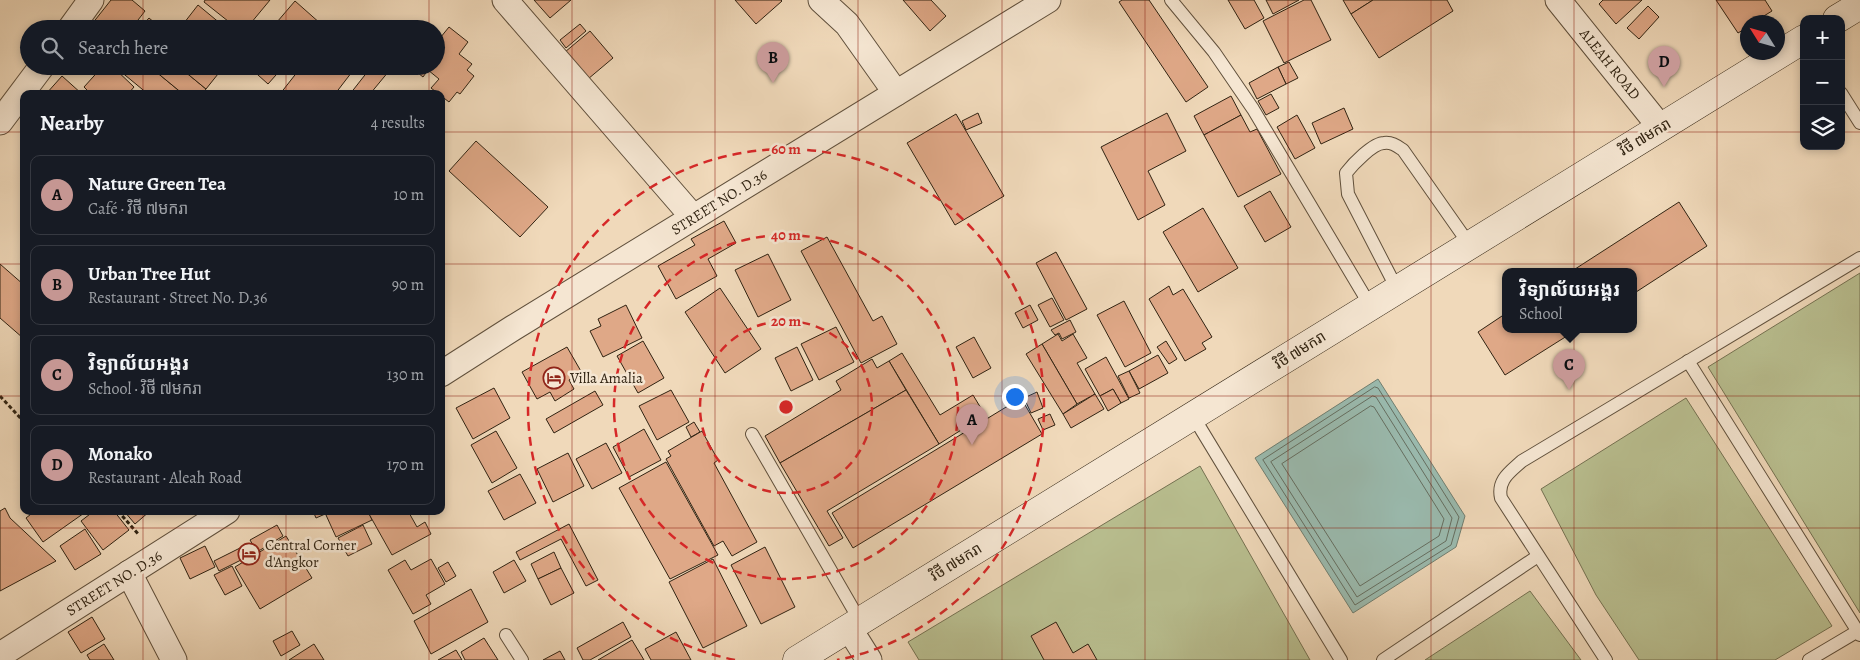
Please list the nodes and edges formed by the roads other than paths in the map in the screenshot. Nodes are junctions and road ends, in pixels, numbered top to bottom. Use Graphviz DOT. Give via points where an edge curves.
graph roads {
  1 [pos="91,0"];
  2 [pos="505,0"];
  3 [pos="821,0"];
  4 [pos="1048,0"];
  5 [pos="1170,0"];
  6 [pos="1558,0"];
  7 [pos="1860,5"];
  8 [pos="1844,15"];
  9 [pos="77,20"];
  10 [pos="1800,41"];
  11 [pos="35,75"];
  12 [pos="24,90"];
  13 [pos="896,93"];
  14 [pos="20,95"];
  15 [pos="1845,99"];
  16 [pos="0,122"];
  17 [pos="1860,123"];
  18 [pos="1661,128"];
  19 [pos="693,218"];
  20 [pos="1469,244"];
  21 [pos="1860,258"];
  22 [pos="1397,288"];
  23 [pos="1370,307"];
  24 [pos="1688,361"];
  25 [pos="445,372"];
  26 [pos="1193,416"];
  27 [pos="752,434"];
  28 [pos="222,515"];
  29 [pos="1538,556"];
  30 [pos="130,574"];
  31 [pos="854,625"];
  32 [pos="1859,633"];
  33 [pos="506,635"];
  34 [pos="0,655"];
  35 [pos="174,660"];
  36 [pos="522,660"];
  37 [pos="797,660"];
  38 [pos="869,660"];
  39 [pos="1341,660"];
  40 [pos="1383,660"];
  41 [pos="1606,660"];
  42 [pos="1809,660"];
  1 -- 9 [label="street"];
  2 -- 19 [label="street"];
  3 -- 13 [label="street" via="847,24"];
  4 -- 13 [label="street, STREET NO. D.36"];
  5 -- 23 [label="lane" via="1214,52 1253,109"];
  6 -- 18 [label="street, ALEAH ROAD"];
  7 -- 8 [label="main road"];
  10 -- 18 [label="main road, វិថី ៧មករា"];
  11 -- 12 [label="street"];
  13 -- 19 [label="street, STREET NO. D.36"];
  14 -- 16 [label="street"];
  15 -- 17 [label="lane"];
  18 -- 20 [label="main road, វិថី ៧មករា"];
  19 -- 25 [label="street, STREET NO. D.36"];
  20 -- 22 [label="main road, វិថី ៧មករា"];
  20 -- 22 [label="lane" via="1403,150 1382,142 1355,161 1346,173 1348,194"];
  21 -- 24 [label="lane"];
  22 -- 23 [label="main road, វិថី ៧មករា"];
  23 -- 26 [label="main road, វិថី ៧មករា"];
  24 -- 29 [label="lane" via="1522,461 1506,476 1499,489 1501,498"];
  24 -- 32 [label="lane"];
  26 -- 31 [label="main road, វិថី ៧មករា"];
  26 -- 39 [label="lane"];
  27 -- 31 [label="lane"];
  28 -- 30 [label="street, STREET NO. D.36"];
  29 -- 40 [label="lane"];
  29 -- 41 [label="lane"];
  30 -- 34 [label="street, STREET NO. D.36"];
  30 -- 35 [label="street"];
  31 -- 37 [label="main road, វិថី ៧មករា"];
  31 -- 38 [label="street"];
  32 -- 42 [label="lane"];
  33 -- 36 [label="lane"];
}
